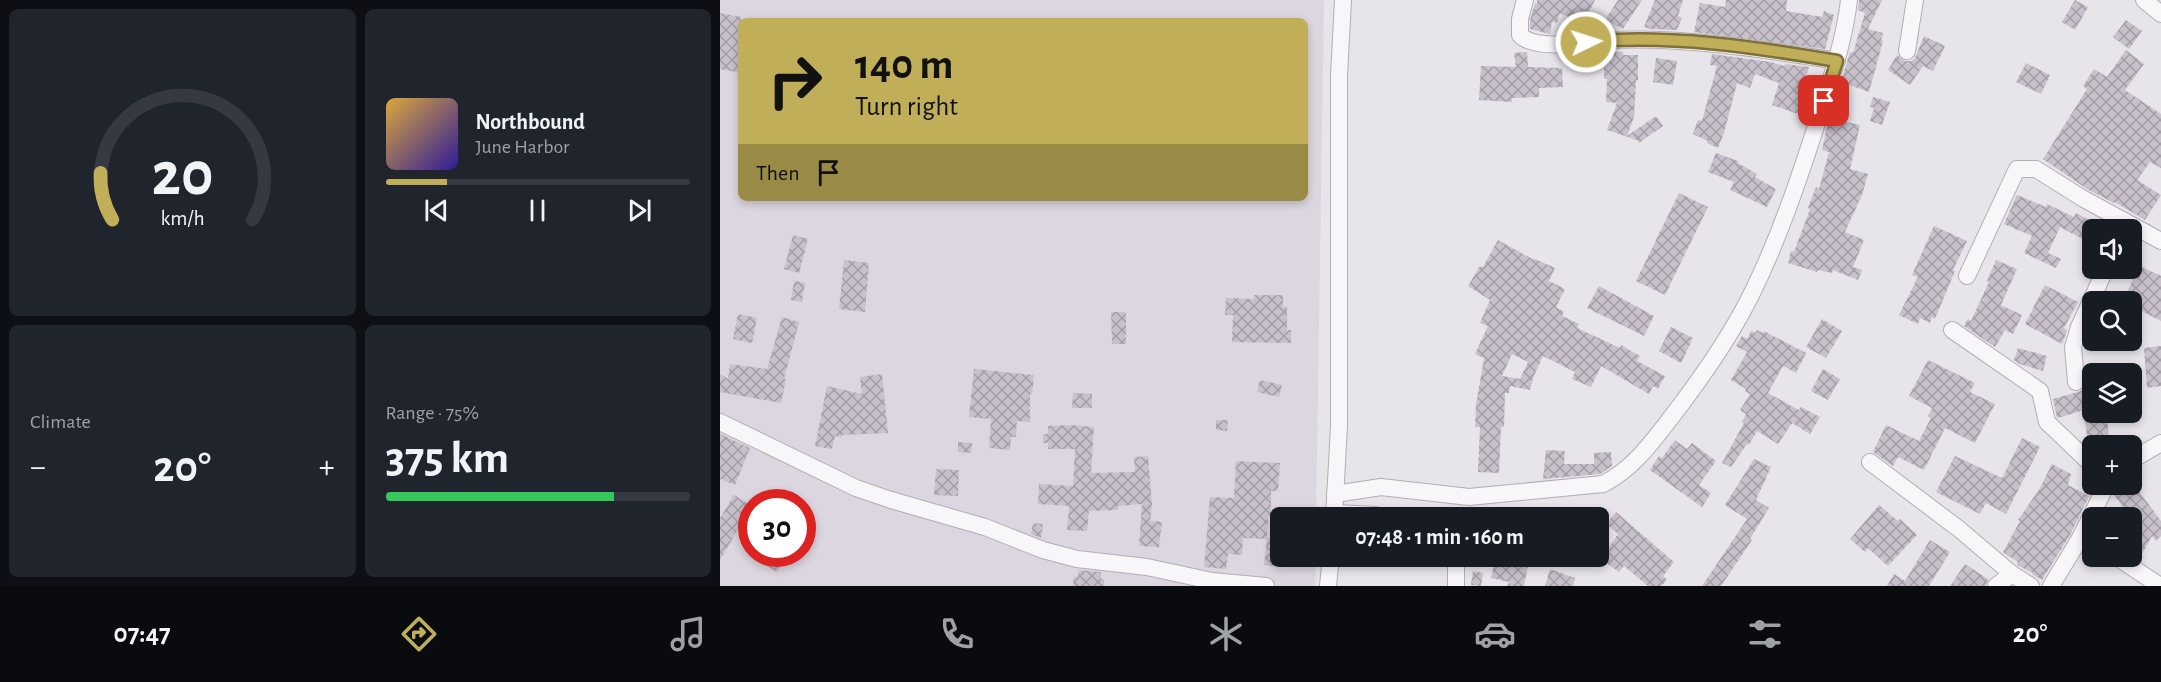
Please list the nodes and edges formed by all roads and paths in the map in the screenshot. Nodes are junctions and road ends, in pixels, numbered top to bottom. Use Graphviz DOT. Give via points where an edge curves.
graph roads {
  1 [pos="1343,0"];
  2 [pos="1525,0"];
  3 [pos="1849,0"];
  4 [pos="1915,0"];
  5 [pos="1907,51"];
  6 [pos="1837,61"];
  7 [pos="2116,219"];
  8 [pos="2142,233"];
  9 [pos="2161,241"];
  10 [pos="1967,276"];
  11 [pos="2101,279"];
  12 [pos="1952,330"];
  13 [pos="2076,382"];
  14 [pos="720,422"];
  15 [pos="2161,443"];
  16 [pos="2142,454"];
  17 [pos="2082,455"];
  18 [pos="1870,462"];
  19 [pos="1335,494"];
  20 [pos="1334,507"];
  21 [pos="2082,549"];
  22 [pos="1330,567"];
  23 [pos="1456,567"];
  24 [pos="2132,567"];
  25 [pos="2012,574"];
  26 [pos="1266,586"];
  27 [pos="1328,586"];
  28 [pos="1455,586"];
  29 [pos="1996,586"];
  30 [pos="2031,586"];
  31 [pos="2051,586"];
  32 [pos="2160,586"];
  1 -- 19 [label="street"];
  2 -- 6 [label="street" via="1520,19 1520,35 1525,40 1562,44 1610,40 1687,42 1767,49"];
  3 -- 6 [label="street"];
  4 -- 5 [label="street"];
  6 -- 19 [label="street" via="1792,200 1753,290 1703,375 1653,442 1620,476 1603,484 1469,497 1381,487"];
  7 -- 10 [label="street" via="2036,168 2017,169"];
  8 -- 9 [label="street"];
  11 -- 13 [label="street" via="2073,347"];
  12 -- 17 [label="street" via="2040,391 2047,422"];
  14 -- 26 [label="street" via="856,488 985,526 1043,550 1212,581"];
  15 -- 16 [label="street"];
  18 -- 25 [label="street"];
  19 -- 20 [label="street"];
  21 -- 31 [label="street"];
  22 -- 27 [label="street"];
  23 -- 28 [label="street"];
  24 -- 32 [label="street"];
  25 -- 29 [label="street"];
  25 -- 30 [label="street"];
}
